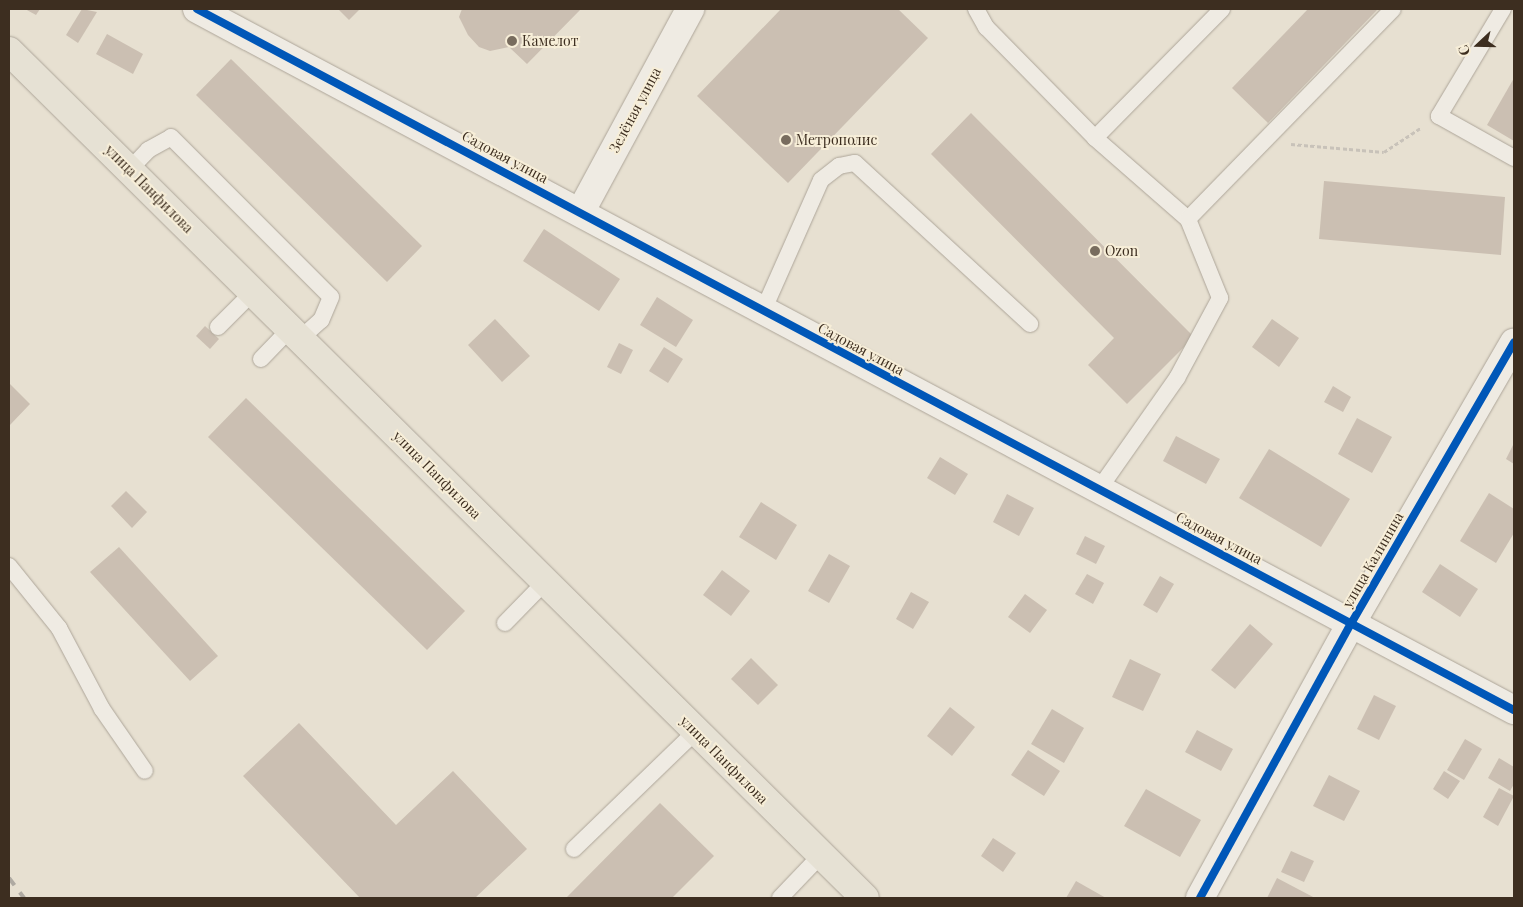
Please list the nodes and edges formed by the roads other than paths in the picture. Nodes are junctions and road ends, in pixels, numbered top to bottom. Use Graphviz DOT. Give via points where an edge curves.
graph roads {
  1 [pos="197,9"];
  2 [pos="690,9"];
  3 [pos="976,9"];
  4 [pos="1222,9"];
  5 [pos="1393,9"];
  6 [pos="1503,9"];
  7 [pos="9,51"];
  8 [pos="1095,138"];
  9 [pos="1514,158"];
  10 [pos="129,170"];
  11 [pos="581,211"];
  12 [pos="1188,219"];
  13 [pos="253,292"];
  14 [pos="764,311"];
  15 [pos="1030,324"];
  16 [pos="218,327"];
  17 [pos="295,334"];
  18 [pos="1514,342"];
  19 [pos="261,359"];
  20 [pos="1099,489"];
  21 [pos="9,566"];
  22 [pos="545,582"];
  23 [pos="1352,622"];
  24 [pos="505,623"];
  25 [pos="1514,710"];
  26 [pos="696,731"];
  27 [pos="145,771"];
  28 [pos="574,849"];
  29 [pos="821,855"];
  30 [pos="780,898"];
  31 [pos="865,898"];
  32 [pos="1200,898"];
  1 -- 11 [label="street, Садовая улица"];
  2 -- 11 [label="street, Зелёная улица"];
  3 -- 8 [label="lane" via="986,27"];
  4 -- 8 [label="lane"];
  5 -- 12 [label="lane"];
  6 -- 9 [label="lane" via="1439,116"];
  7 -- 10 [label="main road, улица Панфилова"];
  8 -- 12 [label="lane"];
  10 -- 13 [label="main road, улица Панфилова"];
  10 -- 17 [label="lane" via="148,150 172,136 331,297 321,320"];
  11 -- 14 [label="street, Садовая улица"];
  12 -- 20 [label="lane" via="1220,298 1177,378"];
  13 -- 16 [label="lane"];
  13 -- 17 [label="main road, улица Панфилова"];
  14 -- 15 [label="lane" via="821,180 838,166 855,163"];
  14 -- 20 [label="street, Садовая улица"];
  17 -- 19 [label="lane"];
  17 -- 22 [label="main road, улица Панфилова"];
  18 -- 23 [label="street, улица Калинина"];
  20 -- 23 [label="street, Садовая улица"];
  21 -- 27 [label="lane" via="59,628 102,709"];
  22 -- 24 [label="lane"];
  22 -- 26 [label="main road, улица Панфилова"];
  23 -- 25 [label="street, Садовая улица"];
  23 -- 32 [label="street, улица Калинина"];
  26 -- 28 [label="lane"];
  26 -- 29 [label="main road, улица Панфилова"];
  29 -- 30 [label="lane"];
  29 -- 31 [label="main road, улица Панфилова"];
}
